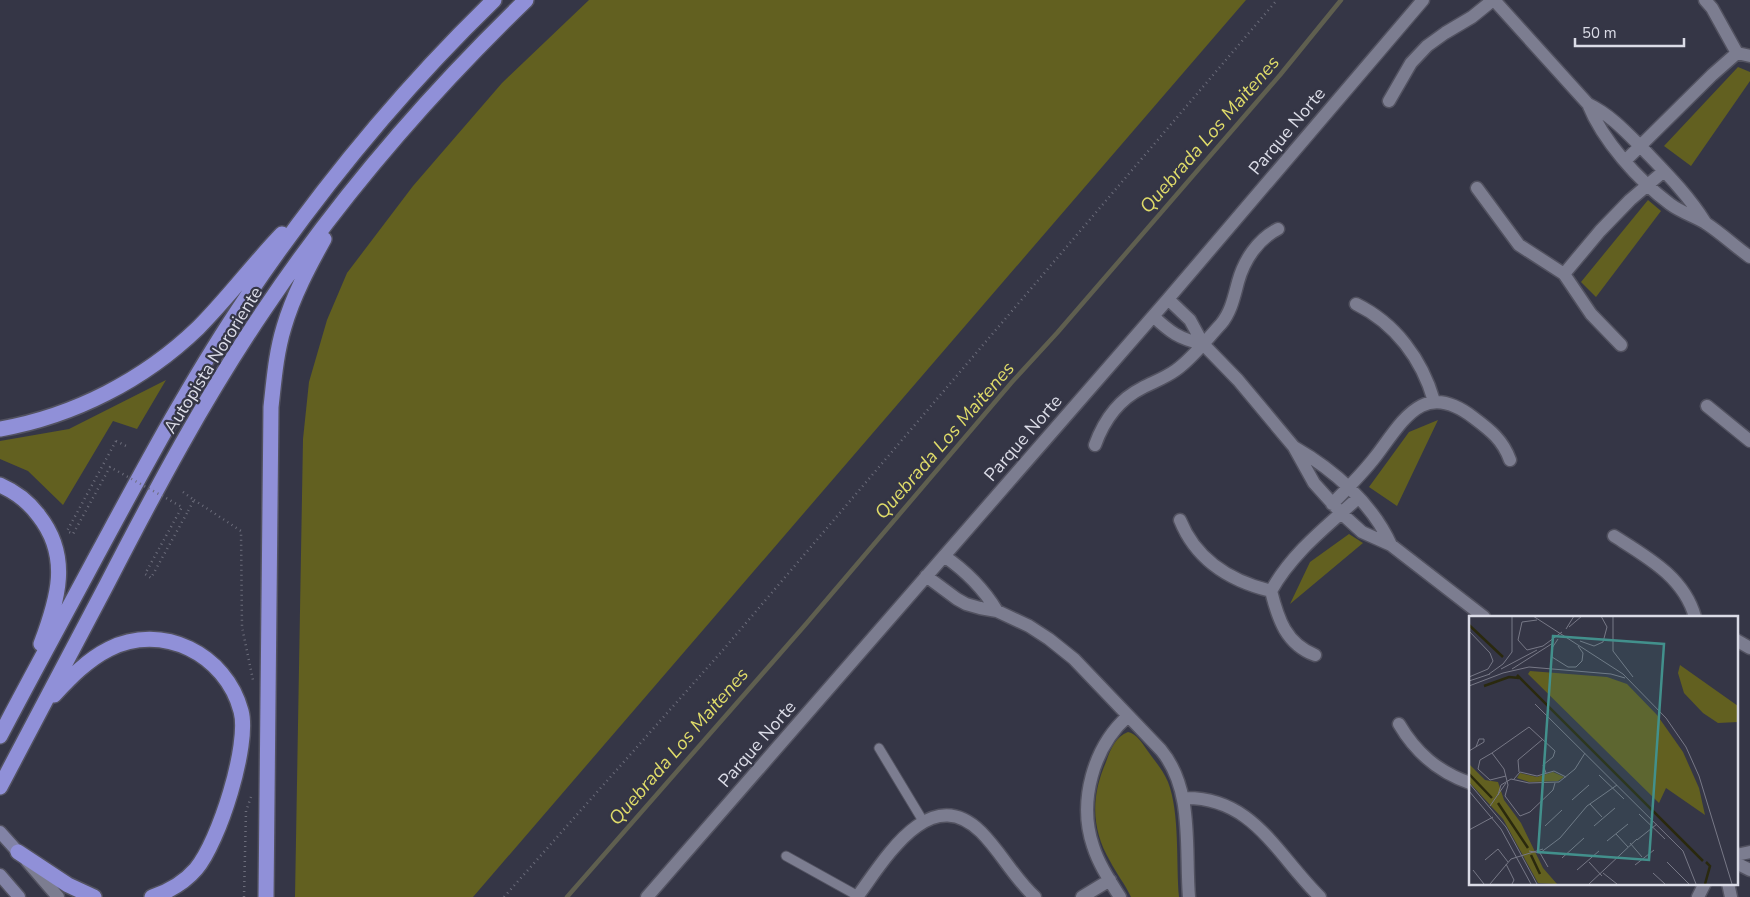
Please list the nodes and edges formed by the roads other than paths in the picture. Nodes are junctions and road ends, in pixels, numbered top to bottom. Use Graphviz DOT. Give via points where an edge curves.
graph roads {
  1 [pos="494,0"];
  2 [pos="526,0"];
  3 [pos="1422,0"];
  4 [pos="1494,0"];
  5 [pos="1705,0"];
  6 [pos="1737,53"];
  7 [pos="1750,56"];
  8 [pos="1389,101"];
  9 [pos="1588,104"];
  10 [pos="1640,146"];
  11 [pos="1625,161"];
  12 [pos="1664,171"];
  13 [pos="1648,185"];
  14 [pos="1477,188"];
  15 [pos="350,192"];
  16 [pos="319,195"];
  17 [pos="1706,222"];
  18 [pos="1278,228"];
  19 [pos="1750,257"];
  20 [pos="1564,274"];
  21 [pos="1168,299"];
  22 [pos="1356,304"];
  23 [pos="1153,316"];
  24 [pos="1202,344"];
  25 [pos="1621,345"];
  26 [pos="1434,401"];
  27 [pos="1707,406"];
  28 [pos="0,429"];
  29 [pos="1750,441"];
  30 [pos="1095,445"];
  31 [pos="1294,447"];
  32 [pos="1510,460"];
  33 [pos="0,485"];
  34 [pos="1348,488"];
  35 [pos="1358,498"];
  36 [pos="1332,504"];
  37 [pos="1341,513"];
  38 [pos="1180,520"];
  39 [pos="1614,536"];
  40 [pos="1391,546"];
  41 [pos="944,556"];
  42 [pos="926,576"];
  43 [pos="1271,591"];
  44 [pos="997,611"];
  45 [pos="1483,616"];
  46 [pos="1695,616"];
  47 [pos="1738,641"];
  48 [pos="1750,648"];
  49 [pos="1314,656"];
  50 [pos="15,707"];
  51 [pos="41,709"];
  52 [pos="1128,716"];
  53 [pos="1399,724"];
  54 [pos="0,736"];
  55 [pos="878,748"];
  56 [pos="1469,783"];
  57 [pos="1,785"];
  58 [pos="1183,798"];
  59 [pos="923,821"];
  60 [pos="0,832"];
  61 [pos="18,852"];
  62 [pos="786,856"];
  63 [pos="1738,864"];
  64 [pos="1750,870"];
  65 [pos="0,875"];
  66 [pos="1110,880"];
  67 [pos="1704,884"];
  68 [pos="858,896"];
  69 [pos="19,897"];
  70 [pos="58,897"];
  71 [pos="94,897"];
  72 [pos="152,897"];
  73 [pos="266,897"];
  74 [pos="648,897"];
  75 [pos="1035,897"];
  76 [pos="1082,897"];
  77 [pos="1120,897"];
  78 [pos="1189,897"];
  79 [pos="1320,897"];
  80 [pos="1698,897"];
  1 -- 16 [label="highway, Autopista Nororiente" via="397,102"];
  2 -- 15 [label="highway, Autopista Nororiente" via="424,106"];
  3 -- 21 [label="street, Parque Norte"];
  4 -- 8 [label="street" via="1426,46"];
  4 -- 9 [label="street"];
  5 -- 6 [label="street"];
  6 -- 7 [label="street"];
  6 -- 10 [label="street"];
  9 -- 10 [label="street" via="1613,120"];
  9 -- 11 [label="street" via="1602,133"];
  10 -- 11 [label="street"];
  10 -- 12 [label="street"];
  11 -- 13 [label="street"];
  12 -- 13 [label="street"];
  12 -- 17 [label="street" via="1688,196"];
  13 -- 17 [label="street" via="1670,204"];
  13 -- 20 [label="street" via="1600,231"];
  14 -- 20 [label="street" via="1519,245"];
  15 -- 51 [label="highway, Autopista Nororiente" via="263,311 204,407 140,520"];
  15 -- 73 [label="highway" via="311,262 284,325 274,376 270,437"];
  16 -- 28 [label="highway" via="208,316 165,356 125,383 85,403 38,420"];
  16 -- 50 [label="highway, Autopista Nororiente" via="203,366 153,451"];
  17 -- 19 [label="street"];
  18 -- 24 [label="street" via="1266,236 1252,253 1242,270 1227,316"];
  20 -- 25 [label="street" via="1591,314"];
  21 -- 23 [label="street, Parque Norte"];
  21 -- 24 [label="street" via="1190,320"];
  22 -- 26 [label="street" via="1376,315 1407,345 1425,374"];
  23 -- 24 [label="street" via="1176,336"];
  23 -- 41 [label="street, Parque Norte"];
  24 -- 30 [label="street" via="1172,373 1121,402 1105,421"];
  24 -- 31 [label="street" via="1238,380"];
  26 -- 32 [label="street" via="1447,402 1477,420 1504,445"];
  26 -- 34 [label="street" via="1415,410 1398,425"];
  27 -- 29 [label="street"];
  31 -- 34 [label="street" via="1324,466"];
  31 -- 36 [label="street" via="1314,483"];
  33 -- 50 [label="highway" via="18,494 36,511 52,535 58,560 59,578 54,605"];
  34 -- 35 [label="street"];
  34 -- 36 [label="street"];
  35 -- 37 [label="street"];
  35 -- 40 [label="street" via="1375,518"];
  36 -- 37 [label="street"];
  37 -- 40 [label="street" via="1362,532"];
  37 -- 43 [label="street" via="1300,550"];
  38 -- 43 [label="street" via="1194,547 1211,564 1244,583"];
  39 -- 46 [label="street" via="1654,562 1674,580 1689,601"];
  40 -- 45 [label="street"];
  41 -- 42 [label="street, Parque Norte"];
  41 -- 44 [label="street" via="977,584"];
  42 -- 44 [label="street" via="966,604"];
  42 -- 74 [label="street, Parque Norte"];
  43 -- 49 [label="street" via="1286,634"];
  44 -- 52 [label="street" via="1040,632 1062,648"];
  47 -- 48 [label="street"];
  50 -- 54 [label="highway, Autopista Nororiente"];
  51 -- 57 [label="highway, Autopista Nororiente"];
  51 -- 72 [label="highway" via="88,662 110,648 134,640 161,640 188,647 210,661 229,682 242,711 244,726 239,761 213,842 187,878 177,887"];
  52 -- 58 [label="street" via="1168,758"];
  52 -- 66 [label="street" via="1104,745 1088,797 1090,836"];
  53 -- 56 [label="street" via="1429,761 1444,772"];
  55 -- 59 [label="lane"];
  58 -- 78 [label="street"];
  58 -- 79 [label="street" via="1212,800 1243,814"];
  59 -- 68 [label="street" via="903,837"];
  59 -- 75 [label="street" via="948,816 975,826"];
  60 -- 61 [label="main road"];
  61 -- 70 [label="street"];
  61 -- 71 [label="highway" via="68,885"];
  62 -- 68 [label="lane"];
  63 -- 64 [label="street"];
  65 -- 69 [label="main road"];
  66 -- 76 [label="street"];
  66 -- 77 [label="street"];
  67 -- 80 [label="street"];
}
